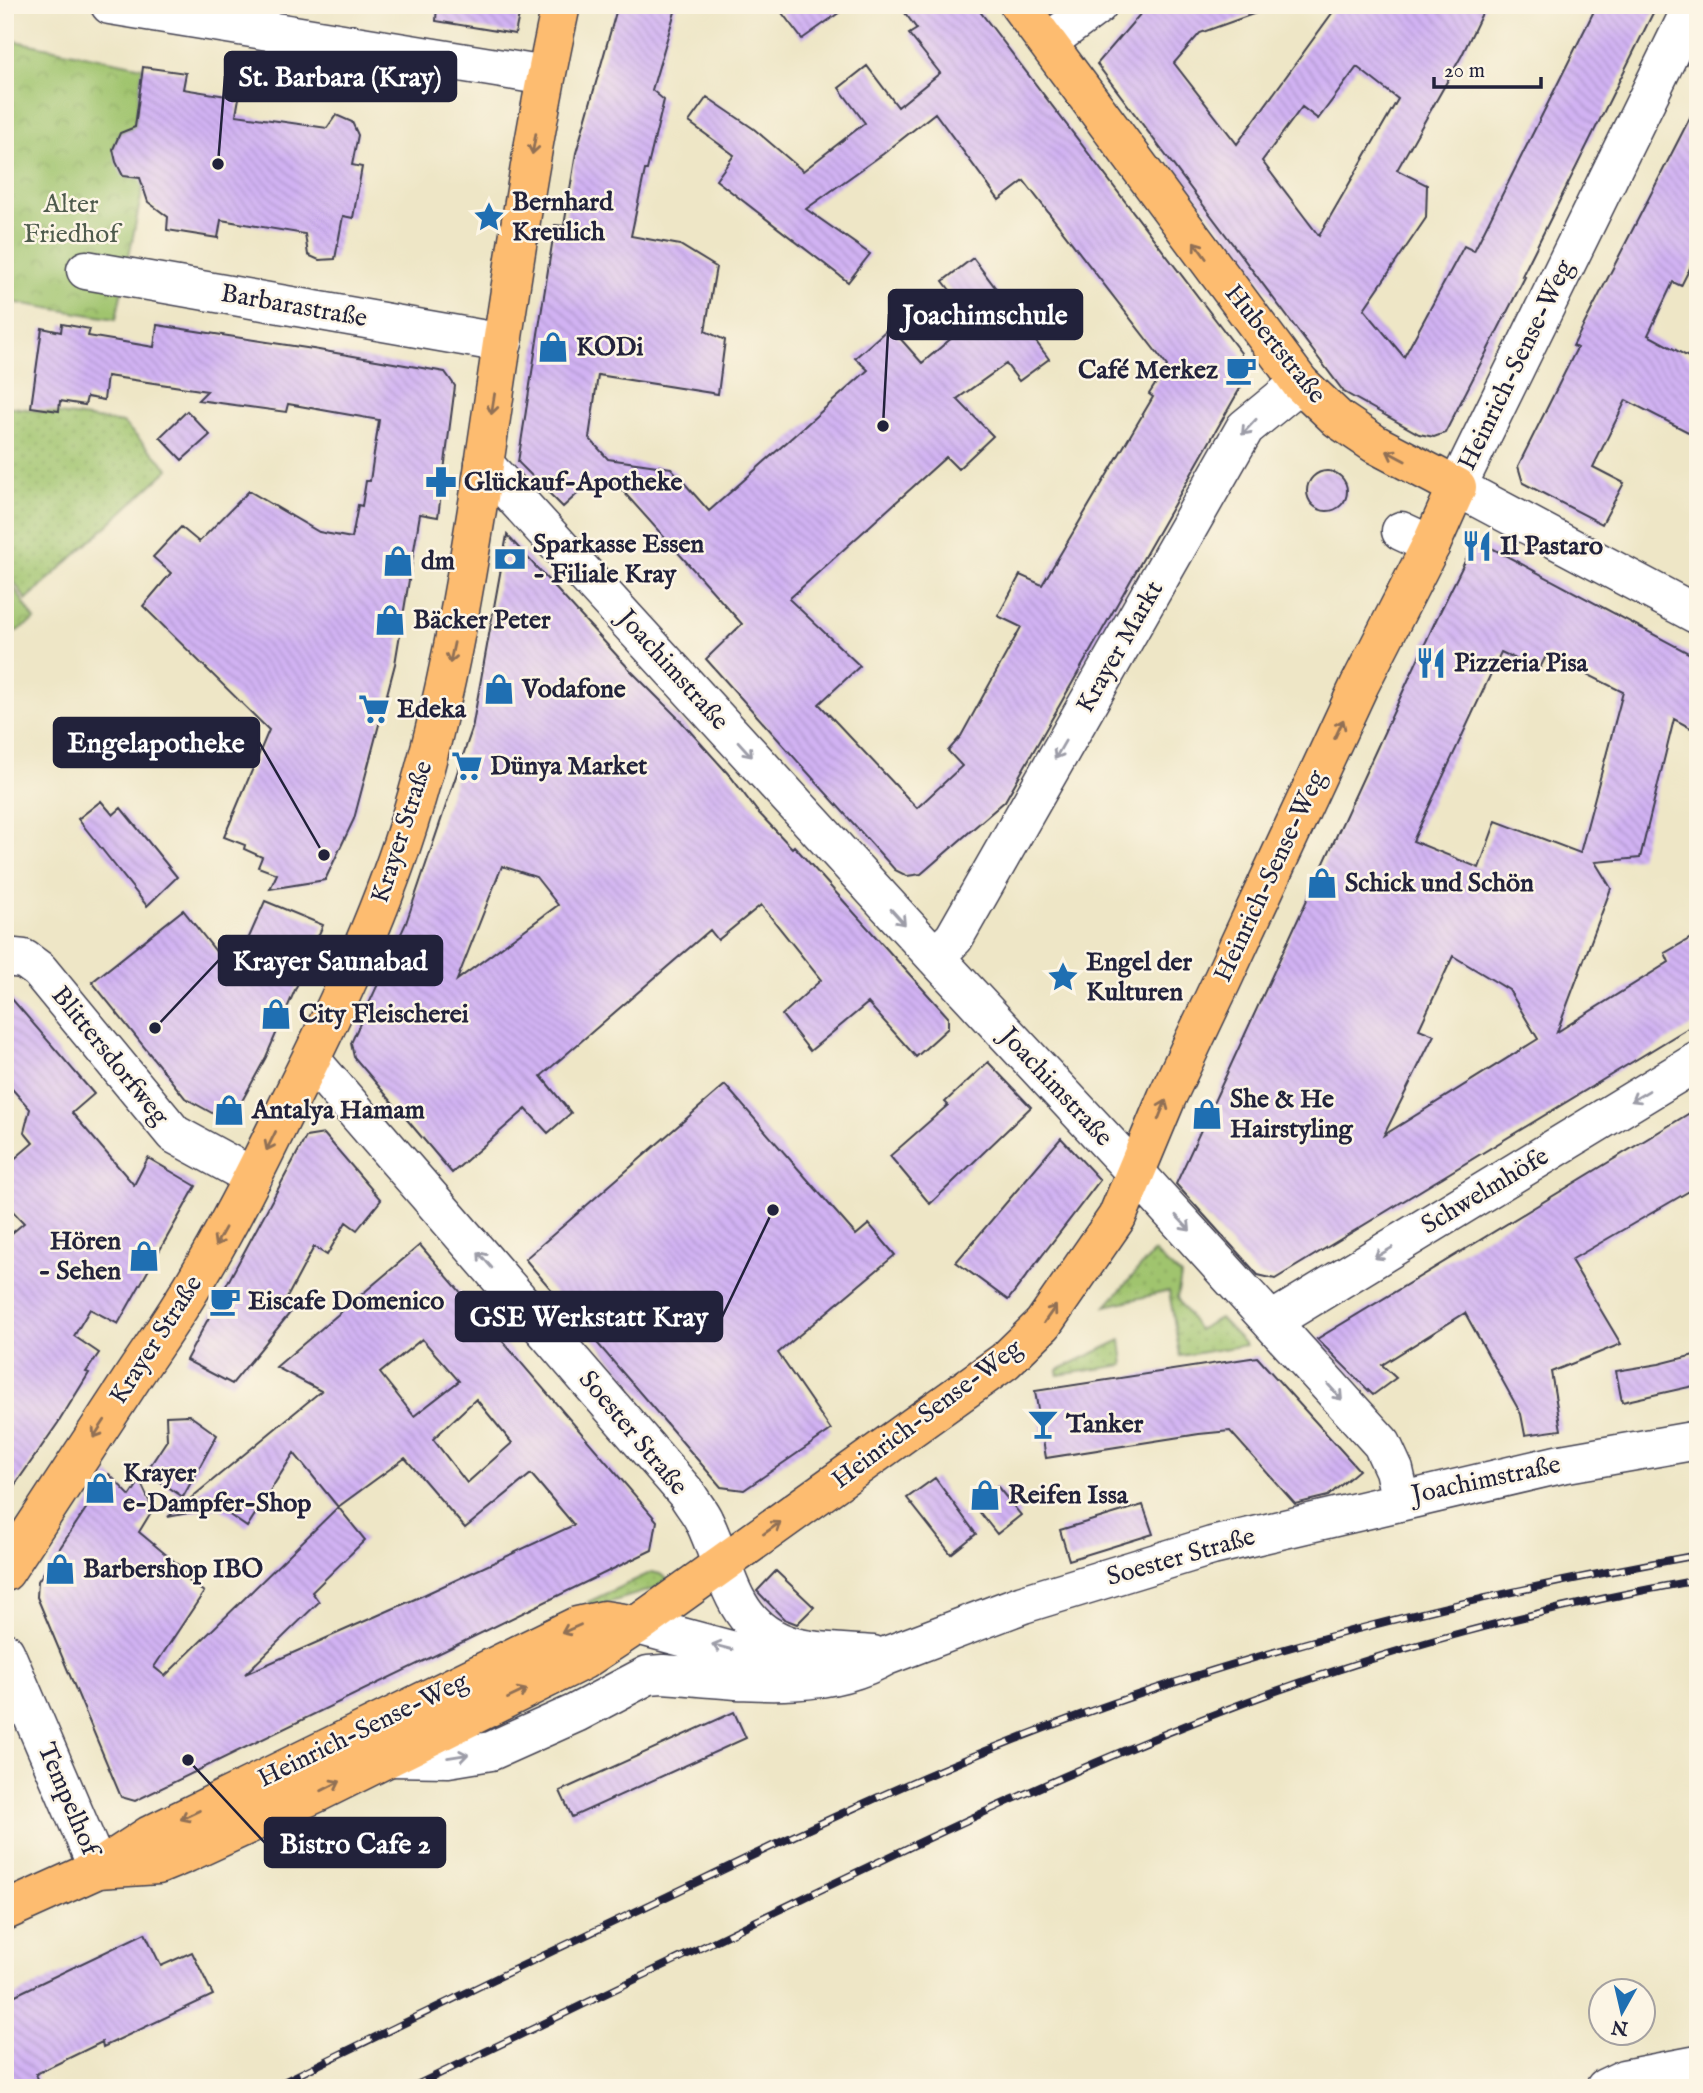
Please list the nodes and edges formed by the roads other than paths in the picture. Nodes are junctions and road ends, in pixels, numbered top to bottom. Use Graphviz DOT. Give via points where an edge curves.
graph roads {
  1 [pos="110,5"];
  2 [pos="561,5"];
  3 [pos="1019,5"];
  4 [pos="1098,5"];
  5 [pos="1693,5"];
  6 [pos="1048,42"];
  7 [pos="546,76"];
  8 [pos="86,270"];
  9 [pos="503,343"];
  10 [pos="1300,383"];
  11 [pos="1292,421"];
  12 [pos="484,464"];
  13 [pos="1457,488"];
  14 [pos="1698,615"];
  15 [pos="5,957"];
  16 [pos="935,957"];
  17 [pos="310,1060"];
  18 [pos="1698,1061"];
  19 [pos="1136,1173"];
  20 [pos="253,1177"];
  21 [pos="1272,1321"];
  22 [pos="1698,1440"];
  23 [pos="1401,1501"];
  24 [pos="720,1564"];
  25 [pos="5,1572"];
  26 [pos="637,1625"];
  27 [pos="5,1652"];
  28 [pos="886,1656"];
  29 [pos="681,1675"];
  30 [pos="390,1757"];
  31 [pos="98,1869"];
  32 [pos="5,1911"];
  33 [pos="1698,2065"];
  34 [pos="1605,2088"];
  1 -- 7 [label="street"];
  2 -- 7 [label="main road, Krayer Straße"];
  3 -- 6 [label="main road, Hubertstraße"];
  4 -- 6 [label="street"];
  5 -- 13 [label="street, Heinrich-Sense-Weg"];
  10 -- 6 [label="main road, Hubertstraße, one-way"];
  7 -- 9 [label="main road, Krayer Straße, one-way"];
  8 -- 9 [label="street, Barbarastraße"];
  9 -- 12 [label="main road, Krayer Straße, one-way"];
  10 -- 11 [label="street"];
  13 -- 10 [label="main road, Hubertstraße, one-way" via="1375,444 1338,419"];
  10 -- 16 [label="street, Krayer Markt, one-way" via="1245,428 954,938"];
  12 -- 16 [label="street, Joachimstraße, one-way"];
  12 -- 17 [label="main road, Krayer Straße, one-way" via="464,599 408,826 366,940"];
  13 -- 14 [label="street, Hubertstraße"];
  19 -- 13 [label="main road, Heinrich-Sense-Weg, one-way" via="1353,698 1416,538"];
  15 -- 20 [label="street, Blittersdorfweg" via="24,960 39,970 174,1134"];
  16 -- 19 [label="street, Joachimstraße"];
  17 -- 20 [label="main road, Krayer Straße, one-way"];
  24 -- 17 [label="street, Soester Straße, one-way" via="704,1521 687,1494"];
  18 -- 21 [label="street, Schwelmhöfe, one-way"];
  19 -- 21 [label="street, Joachimstraße, one-way"];
  24 -- 19 [label="main road, Heinrich-Sense-Weg, one-way" via="1005,1361 1043,1324 1109,1232"];
  20 -- 25 [label="main road, Krayer Straße, one-way" via="182,1303"];
  21 -- 23 [label="street, Joachimstraße, one-way" via="1382,1444"];
  22 -- 23 [label="street, Joachimstraße" via="1561,1464"];
  23 -- 28 [label="street, Soester Straße" via="1212,1546 1023,1604"];
  24 -- 26 [label="main road, Heinrich-Sense-Weg"];
  24 -- 28 [label="street, Soester Straße" via="740,1606 773,1638 803,1649"];
  28 -- 26 [label="street, Soester Straße, one-way" via="806,1665 771,1661"];
  30 -- 26 [label="main road, Heinrich-Sense-Weg, one-way" via="584,1660"];
  26 -- 31 [label="main road, Heinrich-Sense-Weg, one-way" via="604,1620 577,1626 150,1835"];
  27 -- 31 [label="street, Tempelhof"];
  28 -- 29 [label="street, Soester Straße" via="867,1667 830,1677 780,1681"];
  30 -- 29 [label="street, Heinrich-Sense-Weg, one-way" via="448,1758 491,1751 648,1675"];
  31 -- 30 [label="main road, Heinrich-Sense-Weg, one-way" via="158,1865"];
  31 -- 32 [label="main road, Heinrich-Sense-Weg"];
  33 -- 34 [label="street" via="1625,2079"];
}
